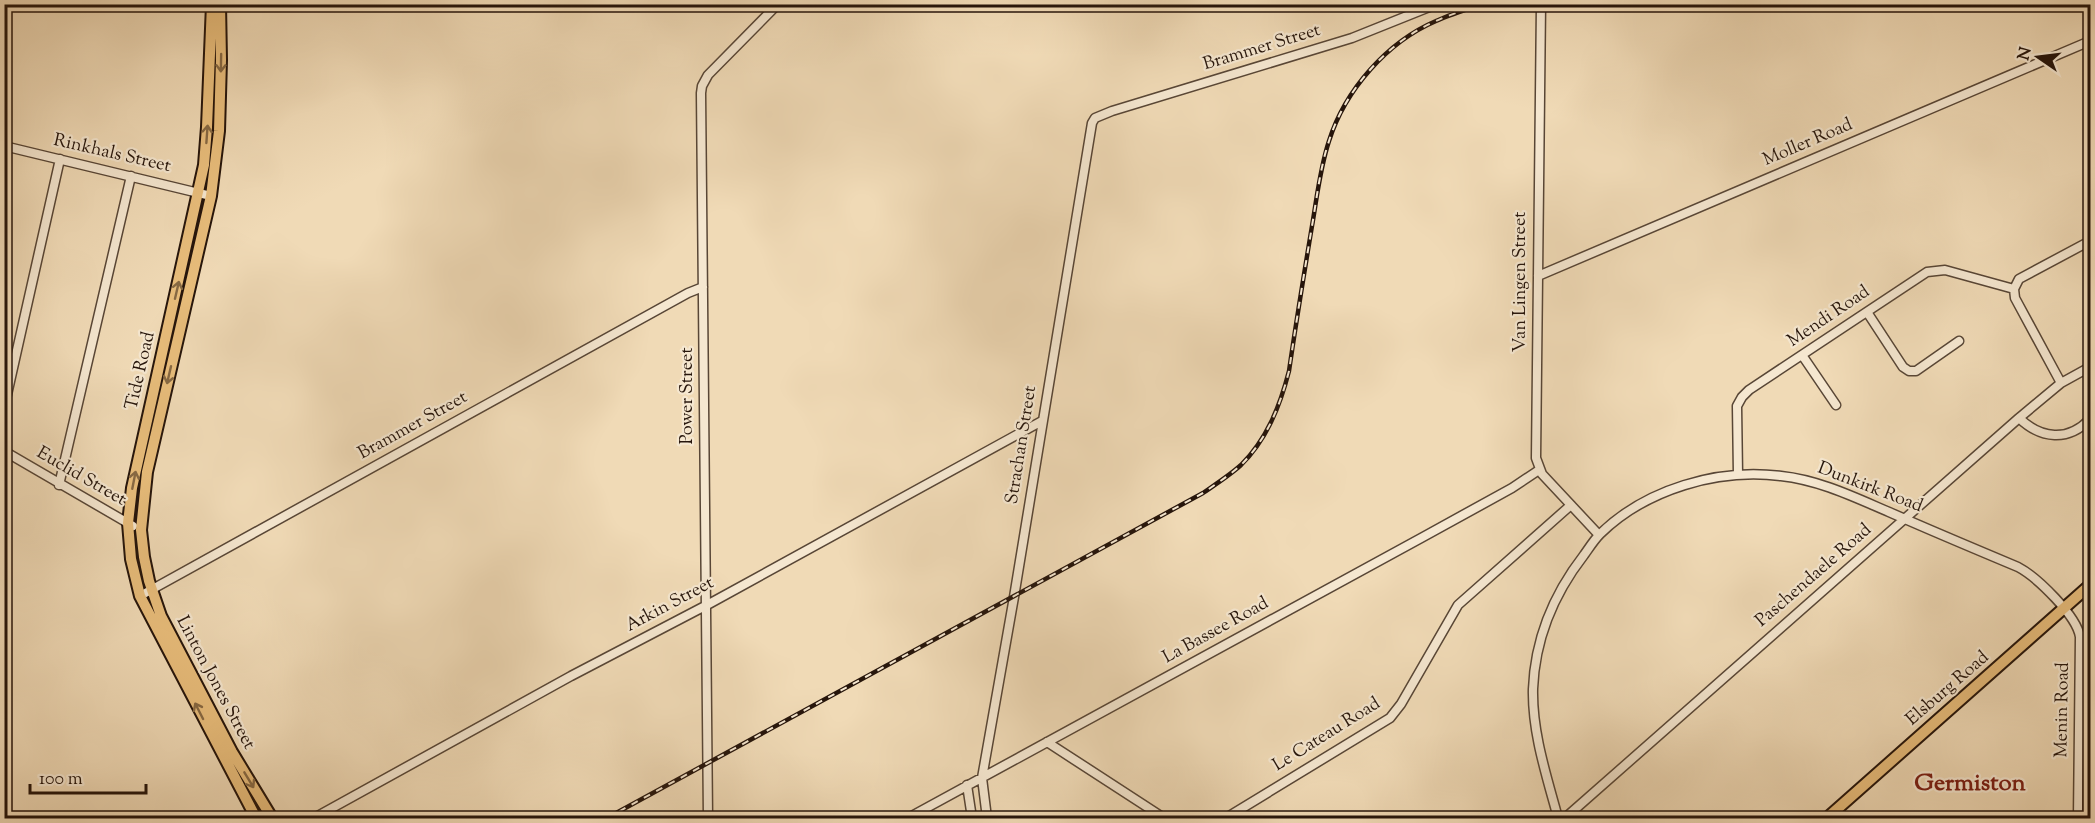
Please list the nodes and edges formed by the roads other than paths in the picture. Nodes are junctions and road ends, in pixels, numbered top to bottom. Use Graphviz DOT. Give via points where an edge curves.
graph roads {
  1 [pos="212,4"];
  2 [pos="220,4"];
  3 [pos="778,4"];
  4 [pos="1437,4"];
  5 [pos="1541,4"];
  6 [pos="2091,40"];
  7 [pos="1095,118"];
  8 [pos="4,146"];
  9 [pos="60,159"];
  10 [pos="131,176"];
  11 [pos="199,192"];
  12 [pos="211,196"];
  13 [pos="2091,241"];
  14 [pos="1538,276"];
  15 [pos="704,287"];
  16 [pos="2014,289"];
  17 [pos="1867,312"];
  18 [pos="1959,341"];
  19 [pos="1802,355"];
  20 [pos="2091,367"];
  21 [pos="2061,383"];
  22 [pos="1836,405"];
  23 [pos="4,408"];
  24 [pos="2019,418"];
  25 [pos="2091,419"];
  26 [pos="1042,421"];
  27 [pos="4,451"];
  28 [pos="1539,470"];
  29 [pos="1738,475"];
  30 [pos="59,485"];
  31 [pos="1571,505"];
  32 [pos="1904,519"];
  33 [pos="128,523"];
  34 [pos="141,530"];
  35 [pos="1599,535"];
  36 [pos="144,557"];
  37 [pos="131,559"];
  38 [pos="2091,585"];
  39 [pos="152,590"];
  40 [pos="140,596"];
  41 [pos="707,605"];
  42 [pos="2063,608"];
  43 [pos="1047,742"];
  44 [pos="233,764"];
  45 [pos="982,778"];
  46 [pos="967,785"];
  47 [pos="256,819"];
  48 [pos="272,819"];
  49 [pos="314,819"];
  50 [pos="708,819"];
  51 [pos="908,819"];
  52 [pos="972,819"];
  53 [pos="987,819"];
  54 [pos="1164,819"];
  55 [pos="1226,819"];
  56 [pos="1558,819"];
  57 [pos="1565,819"];
  58 [pos="1827,819"];
  59 [pos="2078,819"];
  11 -- 1 [label="main road, Tide Road, one-way" via="207,127"];
  2 -- 12 [label="main road, Tide Road, one-way" via="220,122"];
  3 -- 15 [label="street, Power Street" via="708,75 702,86"];
  4 -- 7 [label="street, Brammer Street" via="1352,38"];
  5 -- 14 [label="street, Van Lingen Street"];
  6 -- 14 [label="street, Moller Road"];
  7 -- 26 [label="street, Strachan Street"];
  8 -- 9 [label="street, Rinkhals Street"];
  9 -- 10 [label="street, Rinkhals Street"];
  9 -- 23 [label="street"];
  10 -- 11 [label="street, Rinkhals Street"];
  10 -- 30 [label="street"];
  11 -- 12 [label="street, Rinkhals Street"];
  33 -- 11 [label="main road, Tide Road, one-way" via="140,449"];
  12 -- 34 [label="main road, Tide Road, one-way" via="147,472"];
  13 -- 16 [label="street" via="2019,279"];
  14 -- 28 [label="street, Van Lingen Street"];
  15 -- 39 [label="street, Brammer Street" via="592,345"];
  15 -- 41 [label="street, Power Street"];
  16 -- 17 [label="street, Mendi Road" via="1945,270 1933,271 1922,274"];
  16 -- 21 [label="street" via="2015,298"];
  17 -- 18 [label="street" via="1909,371 1916,371"];
  17 -- 19 [label="street, Mendi Road"];
  19 -- 22 [label="street"];
  19 -- 29 [label="street, Mendi Road" via="1749,390 1739,402"];
  20 -- 21 [label="street, Paschendaele Road"];
  21 -- 24 [label="street, Paschendaele Road"];
  24 -- 25 [label="street" via="2036,432 2054,435 2071,433"];
  24 -- 32 [label="street, Paschendaele Road"];
  26 -- 41 [label="street, Arkin Street"];
  26 -- 45 [label="street, Strachan Street"];
  27 -- 30 [label="street, Euclid Street"];
  28 -- 31 [label="street"];
  28 -- 43 [label="street, La Bassee Road"];
  29 -- 32 [label="street, Dunkirk Road" via="1783,476 1815,483"];
  29 -- 35 [label="street, Dunkirk Road" via="1711,478 1661,494"];
  30 -- 33 [label="street, Euclid Street"];
  31 -- 35 [label="street"];
  31 -- 55 [label="street, Le Cateau Road" via="1458,605 1390,718"];
  32 -- 42 [label="street, Dunkirk Road" via="2025,571"];
  32 -- 57 [label="street, Paschendaele Road"];
  33 -- 34 [label="street, Euclid Street"];
  33 -- 37 [label="main road, Tide Road"];
  34 -- 36 [label="main road, Tide Road"];
  35 -- 56 [label="street, Dunkirk Road" via="1556,597 1544,625 1536,661 1535,720"];
  36 -- 39 [label="main road, Linton Jones Street"];
  37 -- 40 [label="main road, Linton Jones Street"];
  38 -- 42 [label="main road, Elsburg Road"];
  39 -- 40 [label="street, Brammer Street"];
  39 -- 44 [label="main road, Linton Jones Street"];
  44 -- 40 [label="main road, Linton Jones Street, one-way"];
  41 -- 49 [label="street, Arkin Street"];
  41 -- 50 [label="street, Power Street"];
  42 -- 58 [label="main road, Elsburg Road"];
  42 -- 59 [label="street, Menin Road" via="2080,637"];
  43 -- 45 [label="street, La Bassee Road"];
  43 -- 54 [label="street"];
  44 -- 47 [label="main road, Linton Jones Street"];
  44 -- 48 [label="main road, Linton Jones Street, one-way"];
  45 -- 46 [label="street, La Bassee Road"];
  45 -- 53 [label="street, Strachan Street"];
  46 -- 51 [label="street, La Bassee Road"];
  46 -- 52 [label="street"];
}
